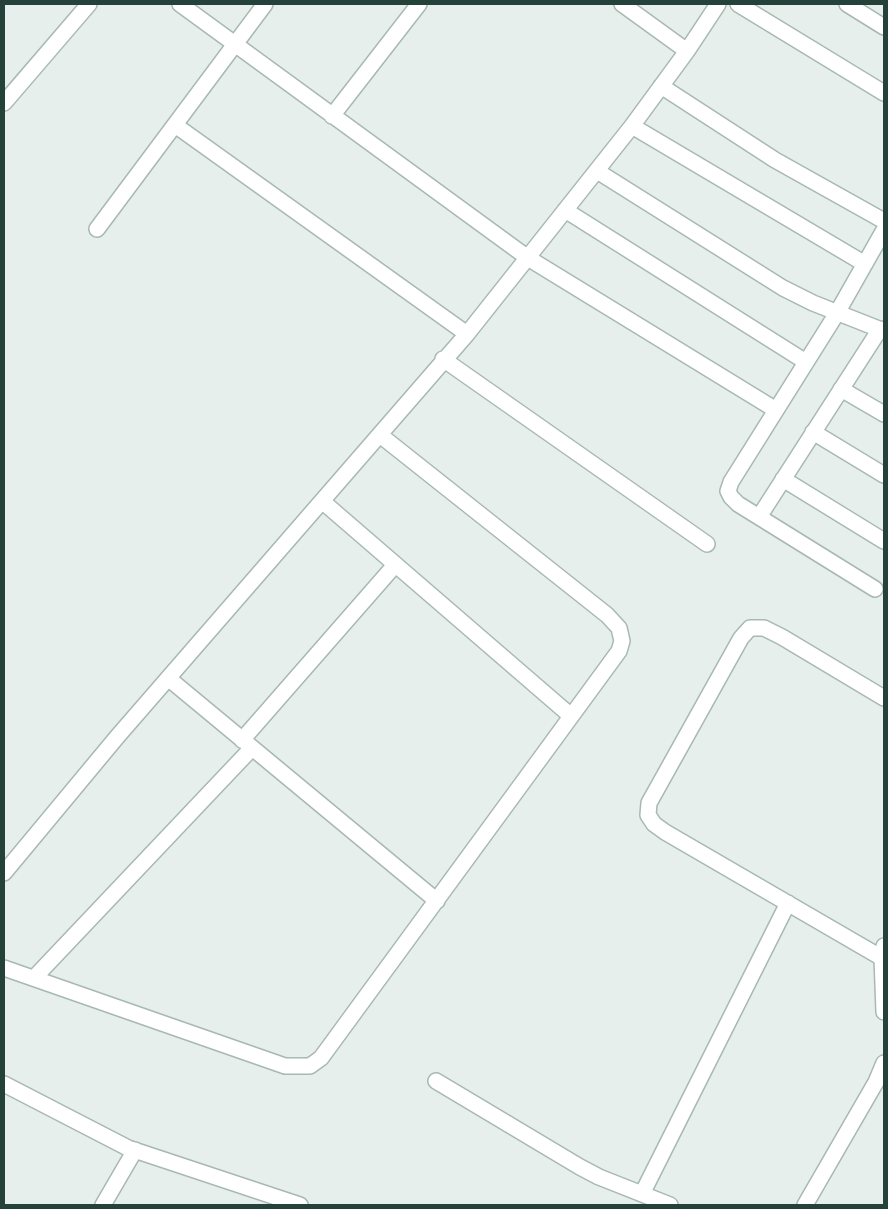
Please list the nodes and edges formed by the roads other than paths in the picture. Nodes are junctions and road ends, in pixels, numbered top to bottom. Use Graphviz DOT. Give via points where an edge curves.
graph roads {
  1 [pos="89,4"];
  2 [pos="180,4"];
  3 [pos="265,4"];
  4 [pos="418,4"];
  5 [pos="622,4"];
  6 [pos="718,4"];
  7 [pos="738,4"];
  8 [pos="848,4"];
  9 [pos="884,28"];
  10 [pos="235,44"];
  11 [pos="688,51"];
  12 [pos="661,86"];
  13 [pos="884,93"];
  14 [pos="4,103"];
  15 [pos="332,116"];
  16 [pos="175,125"];
  17 [pos="632,126"];
  18 [pos="597,170"];
  19 [pos="565,210"];
  20 [pos="884,221"];
  21 [pos="97,229"];
  22 [pos="884,230"];
  23 [pos="528,258"];
  24 [pos="865,264"];
  25 [pos="837,313"];
  26 [pos="882,330"];
  27 [pos="467,334"];
  28 [pos="444,359"];
  29 [pos="806,362"];
  30 [pos="841,389"];
  31 [pos="776,410"];
  32 [pos="884,414"];
  33 [pos="813,432"];
  34 [pos="380,435"];
  35 [pos="884,475"];
  36 [pos="783,479"];
  37 [pos="322,501"];
  38 [pos="758,517"];
  39 [pos="884,541"];
  40 [pos="706,544"];
  41 [pos="395,565"];
  42 [pos="875,589"];
  43 [pos="168,678"];
  44 [pos="884,698"];
  45 [pos="572,716"];
  46 [pos="247,744"];
  47 [pos="4,873"];
  48 [pos="437,901"];
  49 [pos="788,903"];
  50 [pos="883,952"];
  51 [pos="4,968"];
  52 [pos="34,978"];
  53 [pos="884,1012"];
  54 [pos="884,1063"];
  55 [pos="436,1081"];
  56 [pos="4,1084"];
  57 [pos="135,1150"];
  58 [pos="642,1194"];
  59 [pos="266,1200"];
  60 [pos="103,1205"];
  61 [pos="300,1205"];
  62 [pos="670,1205"];
  63 [pos="805,1205"];
  1 -- 14 [label="street"];
  2 -- 10 [label="street"];
  3 -- 10 [label="street"];
  4 -- 15 [label="street"];
  5 -- 11 [label="street"];
  6 -- 11 [label="street"];
  7 -- 13 [label="street"];
  8 -- 9 [label="street"];
  10 -- 15 [label="street"];
  10 -- 16 [label="street"];
  11 -- 12 [label="street"];
  12 -- 17 [label="street"];
  12 -- 20 [label="street" via="775,160"];
  15 -- 23 [label="street"];
  16 -- 21 [label="street"];
  16 -- 27 [label="street"];
  17 -- 18 [label="street"];
  17 -- 24 [label="street"];
  18 -- 19 [label="street"];
  18 -- 25 [label="street" via="783,288"];
  19 -- 23 [label="street"];
  19 -- 29 [label="street"];
  22 -- 24 [label="street"];
  23 -- 27 [label="street"];
  23 -- 31 [label="street"];
  24 -- 25 [label="street"];
  25 -- 26 [label="street"];
  25 -- 29 [label="street"];
  26 -- 30 [label="street"];
  27 -- 28 [label="street"];
  28 -- 34 [label="street"];
  28 -- 40 [label="street"];
  29 -- 31 [label="street"];
  30 -- 32 [label="street"];
  30 -- 33 [label="street"];
  31 -- 38 [label="street" via="728,491 738,504"];
  33 -- 35 [label="street"];
  33 -- 36 [label="street"];
  34 -- 37 [label="street"];
  34 -- 45 [label="street" via="607,615 619,628 622,641 619,652"];
  36 -- 38 [label="street"];
  36 -- 39 [label="street"];
  37 -- 41 [label="street"];
  37 -- 43 [label="street"];
  38 -- 42 [label="street"];
  41 -- 45 [label="street"];
  41 -- 46 [label="street"];
  43 -- 46 [label="street"];
  43 -- 47 [label="street"];
  44 -- 49 [label="street" via="782,637 764,628 750,628 741,638 650,804 648,815 664,832"];
  45 -- 48 [label="street"];
  46 -- 48 [label="street"];
  46 -- 52 [label="street"];
  48 -- 52 [label="street" via="321,1058 310,1066 286,1066"];
  49 -- 50 [label="street"];
  49 -- 58 [label="street"];
  50 -- 53 [label="street"];
  51 -- 52 [label="street"];
  54 -- 63 [label="street"];
  55 -- 58 [label="street" via="580,1167"];
  56 -- 57 [label="street"];
  57 -- 59 [label="street"];
  57 -- 60 [label="street"];
  58 -- 62 [label="street"];
  59 -- 61 [label="street"];
}
